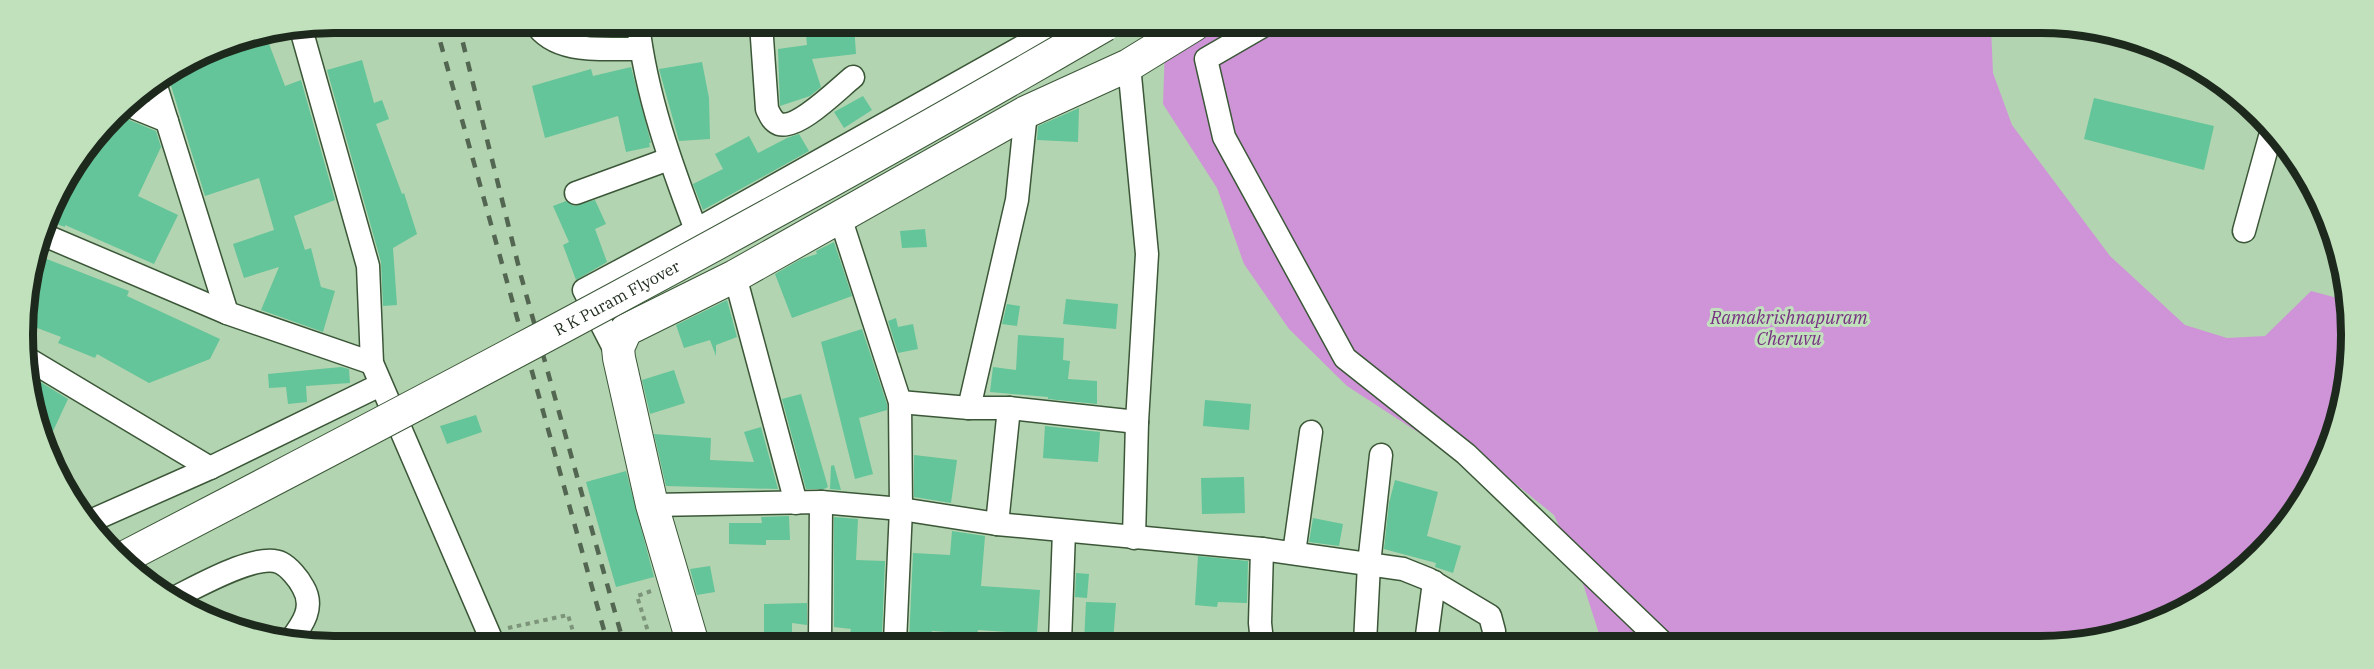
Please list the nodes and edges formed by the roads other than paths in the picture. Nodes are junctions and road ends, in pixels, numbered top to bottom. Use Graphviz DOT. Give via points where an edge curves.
graph roads {
  1 [pos="541,33"];
  2 [pos="639,33"];
  3 [pos="762,33"];
  4 [pos="1043,33"];
  5 [pos="1091,33"];
  6 [pos="1182,33"];
  7 [pos="1196,33"];
  8 [pos="1251,33"];
  9 [pos="303,35"];
  10 [pos="641,49"];
  11 [pos="1206,58"];
  12 [pos="1129,65"];
  13 [pos="853,77"];
  14 [pos="157,91"];
  15 [pos="136,108"];
  16 [pos="1026,112"];
  17 [pos="167,121"];
  18 [pos="2271,142"];
  19 [pos="669,159"];
  20 [pos="576,193"];
  21 [pos="840,217"];
  22 [pos="696,230"];
  23 [pos="2244,231"];
  24 [pos="49,237"];
  25 [pos="735,276"];
  26 [pos="227,313"];
  27 [pos="619,358"];
  28 [pos="35,363"];
  29 [pos="372,363"];
  30 [pos="380,385"];
  31 [pos="900,402"];
  32 [pos="969,408"];
  33 [pos="1009,408"];
  34 [pos="1137,422"];
  35 [pos="1311,432"];
  36 [pos="1382,455"];
  37 [pos="210,468"];
  38 [pos="821,502"];
  39 [pos="796,503"];
  40 [pos="652,505"];
  41 [pos="901,510"];
  42 [pos="96,519"];
  43 [pos="997,524"];
  44 [pos="1065,531"];
  45 [pos="1134,538"];
  46 [pos="1263,549"];
  47 [pos="1294,554"];
  48 [pos="129,555"];
  49 [pos="1369,564"];
  50 [pos="1434,582"];
  51 [pos="181,594"];
  52 [pos="296,633"];
  53 [pos="491,636"];
  54 [pos="691,636"];
  55 [pos="820,636"];
  56 [pos="895,636"];
  57 [pos="1060,636"];
  58 [pos="1261,636"];
  59 [pos="1365,636"];
  60 [pos="1427,636"];
  61 [pos="1493,636"];
  62 [pos="1656,636"];
  1 -- 10 [label="street" via="567,46"];
  2 -- 10 [label="street"];
  3 -- 13 [label="street" via="767,109 779,124 791,124 814,110"];
  4 -- 22 [label="street"];
  5 -- 48 [label="main road, R K Puram Flyover, bridge" via="676,267"];
  6 -- 12 [label="main road"];
  7 -- 11 [label="street"];
  8 -- 11 [label="street"];
  9 -- 29 [label="street" via="368,266"];
  10 -- 19 [label="street"];
  11 -- 62 [label="street" via="1224,137 1345,358 1466,454"];
  12 -- 16 [label="main road"];
  12 -- 34 [label="street" via="1147,254"];
  14 -- 17 [label="street"];
  15 -- 17 [label="street"];
  16 -- 21 [label="main road"];
  16 -- 32 [label="street" via="1017,200"];
  17 -- 26 [label="street"];
  18 -- 23 [label="street"];
  19 -- 20 [label="street"];
  19 -- 22 [label="street"];
  21 -- 25 [label="main road"];
  21 -- 31 [label="street"];
  22 -- 27 [label="street" via="584,290"];
  24 -- 26 [label="street"];
  25 -- 27 [label="main road" via="626,330 618,348"];
  25 -- 39 [label="street"];
  26 -- 29 [label="street"];
  27 -- 40 [label="main road"];
  28 -- 37 [label="street"];
  29 -- 30 [label="street"];
  30 -- 37 [label="street"];
  30 -- 53 [label="street"];
  31 -- 32 [label="street"];
  31 -- 41 [label="street"];
  32 -- 33 [label="street"];
  33 -- 34 [label="street"];
  33 -- 43 [label="street"];
  34 -- 45 [label="street"];
  35 -- 47 [label="street"];
  36 -- 49 [label="street"];
  37 -- 42 [label="street"];
  38 -- 39 [label="street"];
  38 -- 41 [label="street"];
  38 -- 55 [label="street"];
  39 -- 40 [label="street"];
  40 -- 54 [label="main road"];
  41 -- 43 [label="street"];
  41 -- 56 [label="street"];
  43 -- 44 [label="street"];
  44 -- 45 [label="street"];
  44 -- 57 [label="street"];
  45 -- 46 [label="street"];
  46 -- 47 [label="street"];
  46 -- 58 [label="street"];
  47 -- 49 [label="street"];
  49 -- 50 [label="street" via="1403,569"];
  49 -- 59 [label="street"];
  50 -- 60 [label="street"];
  50 -- 61 [label="street" via="1490,616"];
  51 -- 52 [label="street" via="242,567 259,562 281,563 308,594 309,608"];
}
